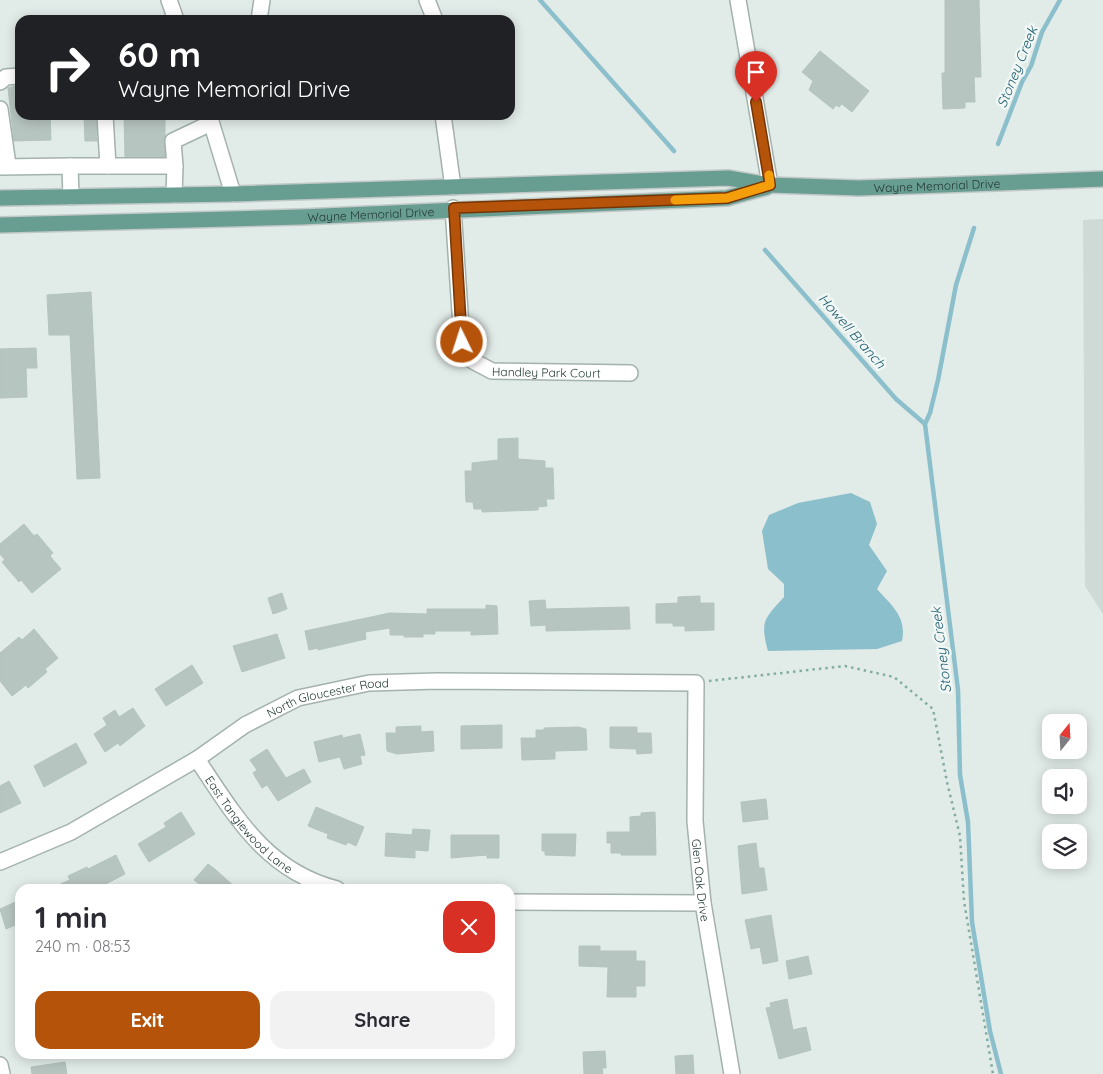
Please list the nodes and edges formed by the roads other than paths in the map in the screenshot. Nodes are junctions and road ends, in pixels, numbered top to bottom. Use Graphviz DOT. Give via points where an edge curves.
graph roads {
  1 [pos="169,0"];
  2 [pos="262,0"];
  3 [pos="427,0"];
  4 [pos="738,0"];
  5 [pos="174,15"];
  6 [pos="260,15"];
  7 [pos="433,15"];
  8 [pos="15,76"];
  9 [pos="0,82"];
  10 [pos="0,109"];
  11 [pos="106,120"];
  12 [pos="208,120"];
  13 [pos="210,120"];
  14 [pos="444,120"];
  15 [pos="4,166"];
  16 [pos="70,166"];
  17 [pos="108,166"];
  18 [pos="174,166"];
  19 [pos="1103,179"];
  20 [pos="770,185"];
  21 [pos="453,187"];
  22 [pos="233,194"];
  23 [pos="174,195"];
  24 [pos="71,196"];
  25 [pos="0,198"];
  26 [pos="454,208"];
  27 [pos="0,225"];
  28 [pos="630,373"];
  29 [pos="696,683"];
  30 [pos="197,759"];
  31 [pos="0,862"];
  32 [pos="316,884"];
  33 [pos="515,902"];
  34 [pos="703,903"];
  35 [pos="0,1065"];
  36 [pos="2,1074"];
  37 [pos="732,1074"];
  1 -- 5 [label="street"];
  2 -- 6 [label="street"];
  3 -- 7 [label="street"];
  4 -- 20 [label="street"];
  8 -- 9 [label="street" via="6,77"];
  10 -- 15 [label="street"];
  11 -- 17 [label="street"];
  12 -- 18 [label="street" via="173,140"];
  13 -- 22 [label="street"];
  14 -- 21 [label="street"];
  15 -- 16 [label="street"];
  16 -- 17 [label="street"];
  16 -- 24 [label="street"];
  17 -- 18 [label="street"];
  18 -- 23 [label="street"];
  19 -- 20 [label="main road, Wayne Memorial Drive" via="859,188"];
  20 -- 21 [label="main road, Wayne Memorial Drive" via="728,178"];
  20 -- 26 [label="main road, Wayne Memorial Drive" via="727,198"];
  21 -- 22 [label="main road, Wayne Memorial Drive"];
  22 -- 23 [label="main road, Wayne Memorial Drive"];
  23 -- 24 [label="main road, Wayne Memorial Drive"];
  24 -- 25 [label="main road, Wayne Memorial Drive"];
  26 -- 27 [label="main road, Wayne Memorial Drive" via="301,217"];
  26 -- 28 [label="street, Handley Park Court" via="462,342 473,361 492,371"];
  29 -- 30 [label="street, North Gloucester Road" via="368,683 298,698 245,725"];
  29 -- 34 [label="street, Glen Oak Drive" via="695,821"];
  30 -- 31 [label="street, North Gloucester Road" via="71,832"];
  30 -- 32 [label="street, East Tanglewood Lane" via="257,844 282,864"];
  33 -- 34 [label="street"];
  34 -- 37 [label="street, Glen Oak Drive"];
  35 -- 36 [label="street"];
}
